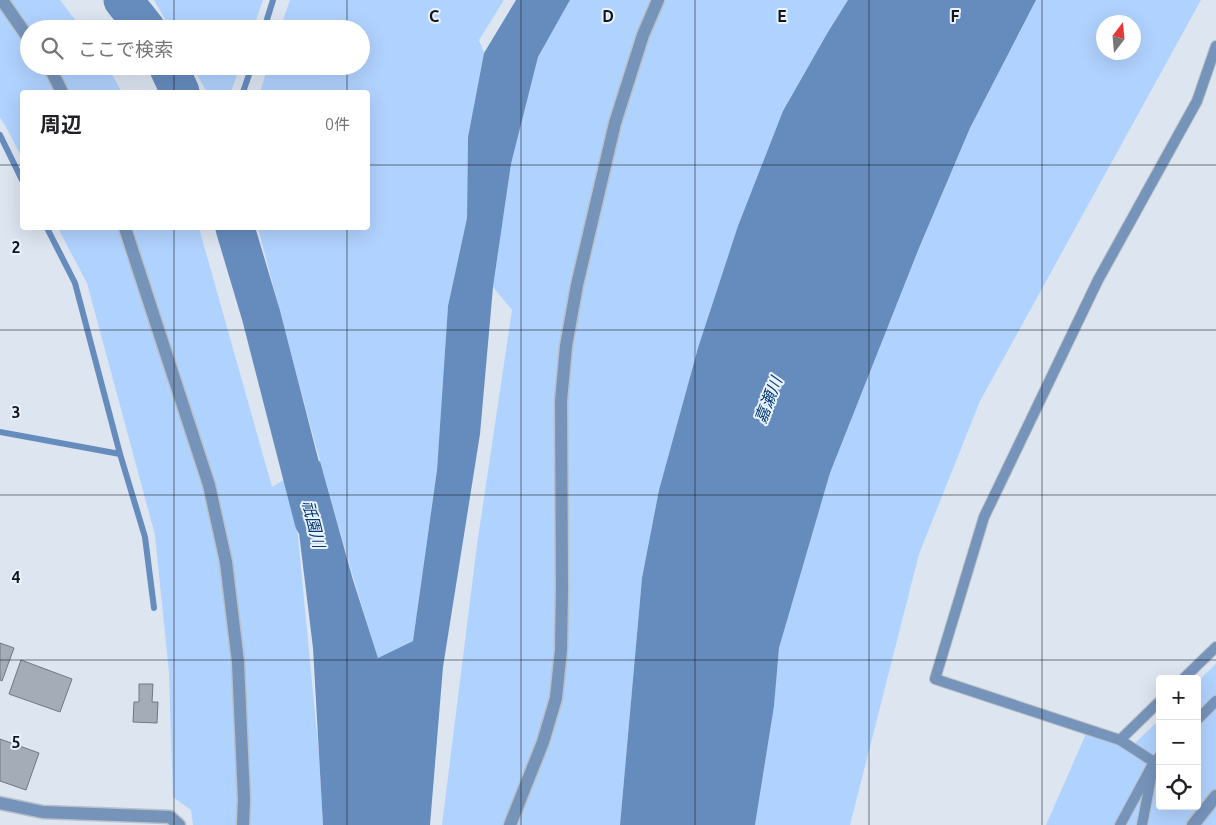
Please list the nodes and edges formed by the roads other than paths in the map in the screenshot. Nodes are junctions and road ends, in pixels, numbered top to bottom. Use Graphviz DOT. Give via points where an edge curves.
graph roads {
  1 [pos="2,0"];
  2 [pos="658,0"];
  3 [pos="20,26"];
  4 [pos="1216,46"];
  5 [pos="54,75"];
  6 [pos="61,90"];
  7 [pos="126,230"];
  8 [pos="1216,647"];
  9 [pos="1187,675"];
  10 [pos="1216,701"];
  11 [pos="1156,706"];
  12 [pos="1201,716"];
  13 [pos="1120,740"];
  14 [pos="1156,758"];
  15 [pos="1156,761"];
  16 [pos="1156,763"];
  17 [pos="1216,796"];
  18 [pos="0,803"];
  19 [pos="179,825"];
  20 [pos="243,825"];
  21 [pos="510,825"];
  22 [pos="1120,825"];
  23 [pos="1142,825"];
  24 [pos="1193,825"];
  1 -- 3 [label="street"];
  2 -- 21 [label="street" via="643,35 615,123 577,284 561,401 562,598 556,698"];
  4 -- 13 [label="lane" via="1197,101 1098,280 984,517 935,678"];
  5 -- 6 [label="street"];
  7 -- 20 [label="street" via="209,484 226,562 238,662"];
  8 -- 9 [label="lane"];
  10 -- 12 [label="lane"];
  11 -- 13 [label="lane"];
  13 -- 14 [label="lane"];
  15 -- 22 [label="lane"];
  16 -- 23 [label="lane"];
  17 -- 24 [label="street"];
  18 -- 19 [label="street" via="43,812 170,817"];
}
